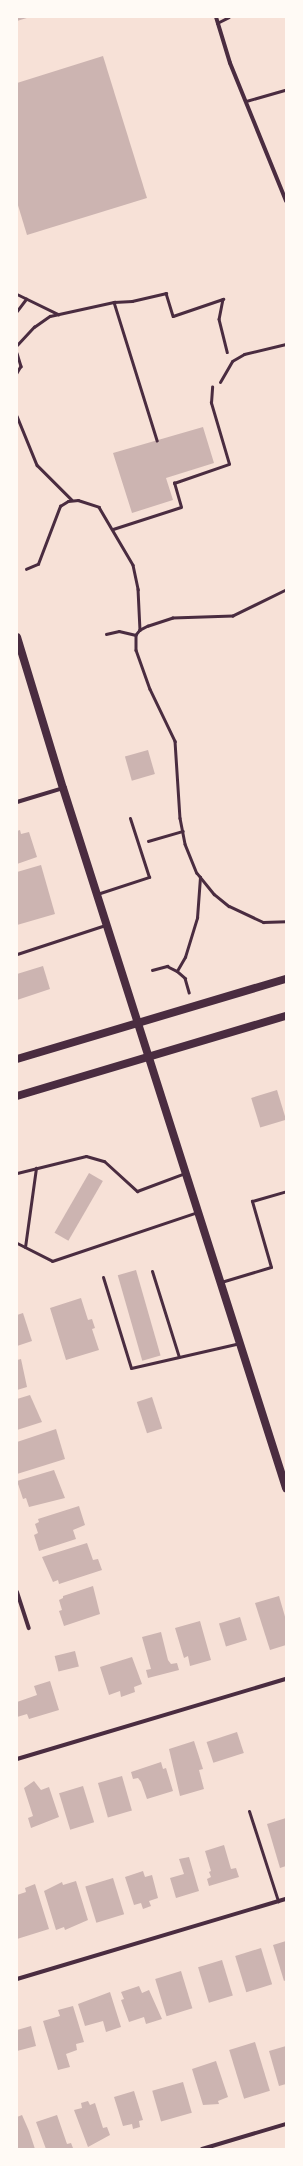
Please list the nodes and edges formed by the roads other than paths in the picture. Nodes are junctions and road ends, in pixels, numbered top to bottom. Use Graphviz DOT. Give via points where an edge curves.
graph roads {
  1 [pos="216,17"];
  2 [pos="229,17"];
  3 [pos="217,23"];
  4 [pos="284,90"];
  5 [pos="246,101"];
  6 [pos="286,201"];
  7 [pos="286,344"];
  8 [pos="220,382"];
  9 [pos="17,637"];
  10 [pos="63,788"];
  11 [pos="17,802"];
  12 [pos="130,818"];
  13 [pos="97,894"];
  14 [pos="107,924"];
  15 [pos="17,954"];
  16 [pos="286,979"];
  17 [pos="286,1016"];
  18 [pos="138,1023"];
  19 [pos="149,1056"];
  20 [pos="17,1059"];
  21 [pos="17,1096"];
  22 [pos="36,1168"];
  23 [pos="17,1173"];
  24 [pos="185,1173"];
  25 [pos="286,1190"];
  26 [pos="198,1212"];
  27 [pos="17,1243"];
  28 [pos="25,1247"];
  29 [pos="152,1271"];
  30 [pos="103,1277"];
  31 [pos="220,1283"];
  32 [pos="240,1343"];
  33 [pos="179,1357"];
  34 [pos="286,1488"];
  35 [pos="17,1592"];
  36 [pos="28,1628"];
  37 [pos="286,1679"];
  38 [pos="17,1759"];
  39 [pos="250,1811"];
  40 [pos="286,1899"];
  41 [pos="278,1901"];
  42 [pos="17,1979"];
  43 [pos="286,2124"];
  44 [pos="202,2149"];
  1 -- 3 [label="street"];
  2 -- 3 [label="lane"];
  3 -- 5 [label="street"];
  4 -- 5 [label="lane"];
  5 -- 6 [label="street"];
  7 -- 8 [label="lane" via="244,354 232,361"];
  9 -- 10 [label="main road"];
  10 -- 11 [label="street"];
  10 -- 13 [label="main road"];
  12 -- 13 [label="lane" via="149,877"];
  13 -- 14 [label="main road"];
  14 -- 15 [label="lane"];
  14 -- 18 [label="main road"];
  16 -- 18 [label="main road"];
  17 -- 19 [label="main road"];
  18 -- 19 [label="main road"];
  18 -- 20 [label="main road"];
  19 -- 21 [label="main road"];
  19 -- 24 [label="main road"];
  22 -- 23 [label="lane"];
  22 -- 24 [label="lane" via="86,1156 104,1161 137,1191"];
  22 -- 28 [label="lane"];
  24 -- 26 [label="main road"];
  25 -- 31 [label="lane" via="252,1201 272,1267"];
  26 -- 28 [label="lane" via="52,1261"];
  26 -- 31 [label="main road"];
  27 -- 28 [label="lane"];
  29 -- 33 [label="lane"];
  30 -- 33 [label="lane" via="131,1368"];
  31 -- 32 [label="main road"];
  32 -- 33 [label="lane"];
  32 -- 34 [label="main road"];
  35 -- 36 [label="street"];
  37 -- 38 [label="street"];
  39 -- 41 [label="lane"];
  40 -- 41 [label="street"];
  41 -- 42 [label="street"];
  43 -- 44 [label="street"];
}
